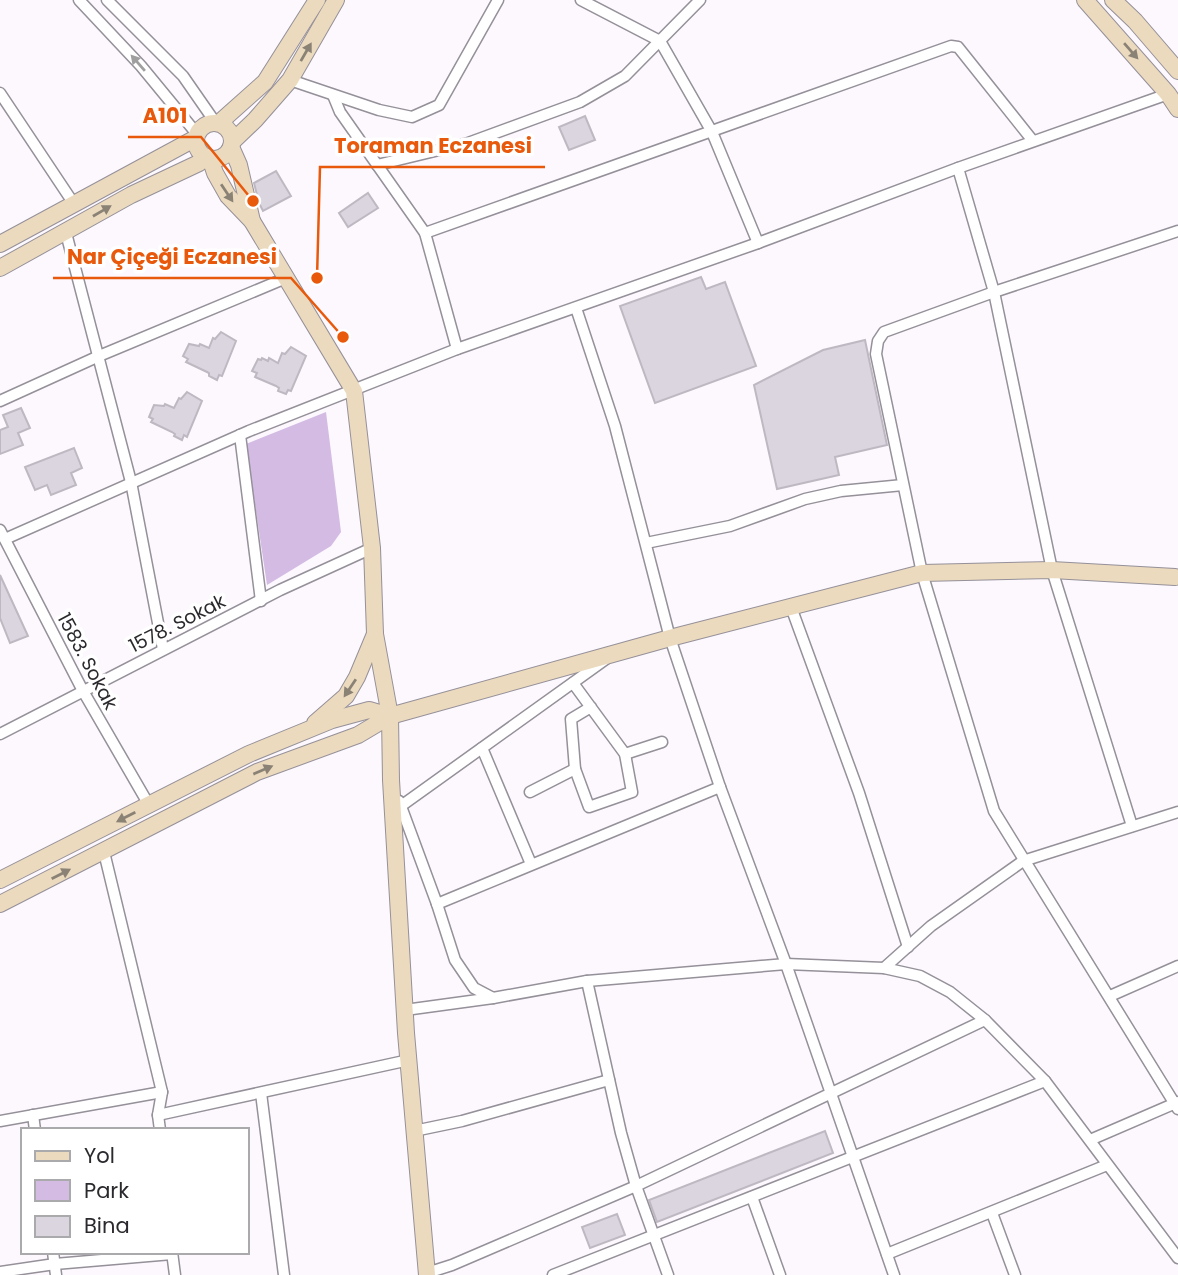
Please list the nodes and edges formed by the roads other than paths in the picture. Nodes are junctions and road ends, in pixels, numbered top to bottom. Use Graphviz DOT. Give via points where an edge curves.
graph roads {
  1 [pos="79,0"];
  2 [pos="107,0"];
  3 [pos="317,0"];
  4 [pos="336,0"];
  5 [pos="498,0"];
  6 [pos="581,0"];
  7 [pos="700,0"];
  8 [pos="1086,0"];
  9 [pos="1117,1"];
  10 [pos="660,41"];
  11 [pos="1178,71"];
  12 [pos="290,80"];
  13 [pos="1173,92"];
  14 [pos="0,93"];
  15 [pos="333,94"];
  16 [pos="1178,109"];
  17 [pos="206,128"];
  18 [pos="712,132"];
  19 [pos="1033,141"];
  20 [pos="221,152"];
  21 [pos="377,165"];
  22 [pos="958,168"];
  23 [pos="75,204"];
  24 [pos="252,221"];
  25 [pos="1178,231"];
  26 [pos="65,233"];
  27 [pos="425,233"];
  28 [pos="758,243"];
  29 [pos="0,244"];
  30 [pos="0,268"];
  31 [pos="286,278"];
  32 [pos="994,292"];
  33 [pos="576,308"];
  34 [pos="457,349"];
  35 [pos="99,356"];
  36 [pos="354,391"];
  37 [pos="0,401"];
  38 [pos="240,435"];
  39 [pos="131,482"];
  40 [pos="903,485"];
  41 [pos="2,535"];
  42 [pos="646,543"];
  43 [pos="372,548"];
  44 [pos="1052,570"];
  45 [pos="922,573"];
  46 [pos="1177,577"];
  47 [pos="261,600"];
  48 [pos="790,607"];
  49 [pos="375,634"];
  50 [pos="670,638"];
  51 [pos="163,649"];
  52 [pos="612,654"];
  53 [pos="573,683"];
  54 [pos="83,691"];
  55 [pos="590,707"];
  56 [pos="390,716"];
  57 [pos="307,730"];
  58 [pos="0,734"];
  59 [pos="662,742"];
  60 [pos="482,748"];
  61 [pos="625,754"];
  62 [pos="575,769"];
  63 [pos="391,780"];
  64 [pos="720,787"];
  65 [pos="530,792"];
  66 [pos="149,805"];
  67 [pos="401,806"];
  68 [pos="1178,812"];
  69 [pos="1132,826"];
  70 [pos="104,852"];
  71 [pos="1023,861"];
  72 [pos="531,864"];
  73 [pos="0,880"];
  74 [pos="0,904"];
  75 [pos="438,904"];
  76 [pos="908,947"];
  77 [pos="786,964"];
  78 [pos="1178,966"];
  79 [pos="884,968"];
  80 [pos="587,981"];
  81 [pos="1110,996"];
  82 [pos="493,998"];
  83 [pos="405,1010"];
  84 [pos="985,1020"];
  85 [pos="408,1060"];
  86 [pos="609,1080"];
  87 [pos="1045,1081"];
  88 [pos="162,1091"];
  89 [pos="261,1093"];
  90 [pos="831,1095"];
  91 [pos="1177,1104"];
  92 [pos="33,1115"];
  93 [pos="158,1115"];
  94 [pos="0,1121"];
  95 [pos="36,1128"];
  96 [pos="160,1128"];
  97 [pos="414,1130"];
  98 [pos="1090,1140"];
  99 [pos="853,1157"];
  100 [pos="1107,1165"];
  101 [pos="636,1186"];
  102 [pos="752,1197"];
  103 [pos="992,1213"];
  104 [pos="653,1236"];
  105 [pos="161,1254"];
  106 [pos="172,1254"];
  107 [pos="887,1254"];
  108 [pos="1178,1258"];
  109 [pos="54,1264"];
  110 [pos="0,1272"];
  111 [pos="427,1274"];
  112 [pos="175,1275"];
  113 [pos="284,1275"];
  114 [pos="553,1275"];
  115 [pos="668,1275"];
  116 [pos="780,1275"];
  117 [pos="894,1275"];
  118 [pos="1014,1275"];
  17 -- 1 [label="street, one-way"];
  2 -- 17 [label="street" via="183,76"];
  3 -- 17 [label="street" via="265,82"];
  12 -- 4 [label="street, one-way"];
  5 -- 15 [label="street" via="439,105 412,117"];
  6 -- 10 [label="street"];
  7 -- 10 [label="street"];
  8 -- 13 [label="street, one-way"];
  9 -- 11 [label="street"];
  10 -- 18 [label="street"];
  10 -- 21 [label="street" via="625,76 580,102 468,143"];
  12 -- 15 [label="street"];
  12 -- 20 [label="street"];
  13 -- 16 [label="street"];
  13 -- 19 [label="street"];
  14 -- 23 [label="street"];
  15 -- 21 [label="street" via="340,112"];
  17 -- 20 [label="street" via="199,151"];
  17 -- 20 [label="street" via="229,130"];
  17 -- 23 [label="street"];
  18 -- 19 [label="street" via="951,46 958,47"];
  18 -- 27 [label="street"];
  18 -- 28 [label="street"];
  19 -- 22 [label="street"];
  20 -- 24 [label="street" via="239,165"];
  20 -- 24 [label="street, one-way" via="215,173 228,196"];
  26 -- 20 [label="street, one-way"];
  21 -- 27 [label="street"];
  22 -- 28 [label="street"];
  22 -- 32 [label="street"];
  23 -- 29 [label="street"];
  24 -- 31 [label="street"];
  25 -- 32 [label="street"];
  26 -- 30 [label="street"];
  26 -- 35 [label="street"];
  27 -- 34 [label="street"];
  28 -- 33 [label="street"];
  31 -- 35 [label="street"];
  31 -- 36 [label="street"];
  32 -- 40 [label="street" via="884,332 878,341 876,354"];
  32 -- 44 [label="street"];
  33 -- 34 [label="street"];
  33 -- 42 [label="street" via="615,426"];
  34 -- 36 [label="street"];
  35 -- 37 [label="street"];
  35 -- 39 [label="street"];
  36 -- 38 [label="street"];
  36 -- 43 [label="street"];
  38 -- 39 [label="street"];
  38 -- 47 [label="street"];
  39 -- 41 [label="street"];
  39 -- 51 [label="street"];
  40 -- 42 [label="street" via="805,499 730,526"];
  40 -- 45 [label="street"];
  41 -- 54 [label="street, 1583. Sokak"];
  42 -- 50 [label="street"];
  43 -- 47 [label="street, 1578. Sokak"];
  43 -- 49 [label="street"];
  44 -- 45 [label="street"];
  44 -- 46 [label="street"];
  44 -- 69 [label="street"];
  45 -- 48 [label="street"];
  45 -- 71 [label="street" via="994,811"];
  47 -- 51 [label="street, 1578. Sokak"];
  48 -- 50 [label="street"];
  48 -- 76 [label="street" via="859,793"];
  49 -- 56 [label="street"];
  49 -- 57 [label="street, one-way" via="346,696"];
  50 -- 52 [label="street"];
  50 -- 64 [label="street"];
  51 -- 54 [label="street, 1578. Sokak"];
  52 -- 53 [label="street"];
  52 -- 56 [label="street"];
  53 -- 55 [label="street"];
  53 -- 60 [label="street"];
  54 -- 58 [label="street, 1578. Sokak"];
  54 -- 66 [label="street, 1583. Sokak"];
  55 -- 61 [label="street"];
  55 -- 62 [label="street" via="571,719"];
  56 -- 57 [label="street" via="369,710"];
  56 -- 63 [label="street"];
  70 -- 56 [label="street, one-way" via="257,772 358,735"];
  57 -- 66 [label="street"];
  59 -- 61 [label="street"];
  60 -- 67 [label="street"];
  60 -- 72 [label="street"];
  61 -- 62 [label="street" via="632,792 589,807"];
  62 -- 65 [label="street"];
  63 -- 67 [label="street"];
  63 -- 83 [label="street"];
  64 -- 72 [label="street"];
  64 -- 77 [label="street"];
  66 -- 73 [label="street, one-way"];
  67 -- 75 [label="street"];
  68 -- 69 [label="street"];
  69 -- 71 [label="street"];
  74 -- 70 [label="street, one-way"];
  70 -- 88 [label="street"];
  71 -- 76 [label="street"];
  71 -- 81 [label="street"];
  72 -- 75 [label="street"];
  75 -- 82 [label="street" via="454,960 474,988"];
  76 -- 79 [label="street"];
  77 -- 79 [label="street"];
  77 -- 80 [label="street"];
  77 -- 90 [label="street"];
  78 -- 81 [label="street"];
  79 -- 84 [label="street" via="920,976 950,992"];
  80 -- 82 [label="street"];
  80 -- 86 [label="street"];
  81 -- 91 [label="street"];
  82 -- 83 [label="street"];
  83 -- 85 [label="street"];
  84 -- 87 [label="street"];
  84 -- 90 [label="street"];
  85 -- 89 [label="street"];
  85 -- 97 [label="street"];
  86 -- 97 [label="street"];
  86 -- 101 [label="street"];
  87 -- 98 [label="street"];
  87 -- 99 [label="street"];
  88 -- 92 [label="street"];
  88 -- 93 [label="street"];
  89 -- 93 [label="street"];
  89 -- 113 [label="street"];
  90 -- 99 [label="street"];
  90 -- 101 [label="street"];
  91 -- 98 [label="street"];
  92 -- 94 [label="street"];
  92 -- 95 [label="street"];
  93 -- 96 [label="street"];
  97 -- 111 [label="street"];
  98 -- 100 [label="street"];
  99 -- 102 [label="street"];
  99 -- 107 [label="street"];
  100 -- 103 [label="street"];
  100 -- 108 [label="street"];
  101 -- 104 [label="street"];
  101 -- 111 [label="street"];
  102 -- 104 [label="street"];
  102 -- 116 [label="street"];
  103 -- 107 [label="street"];
  103 -- 118 [label="street"];
  104 -- 114 [label="street"];
  104 -- 115 [label="street"];
  105 -- 109 [label="street"];
  106 -- 112 [label="street"];
  107 -- 117 [label="street"];
  109 -- 110 [label="street"];
}
